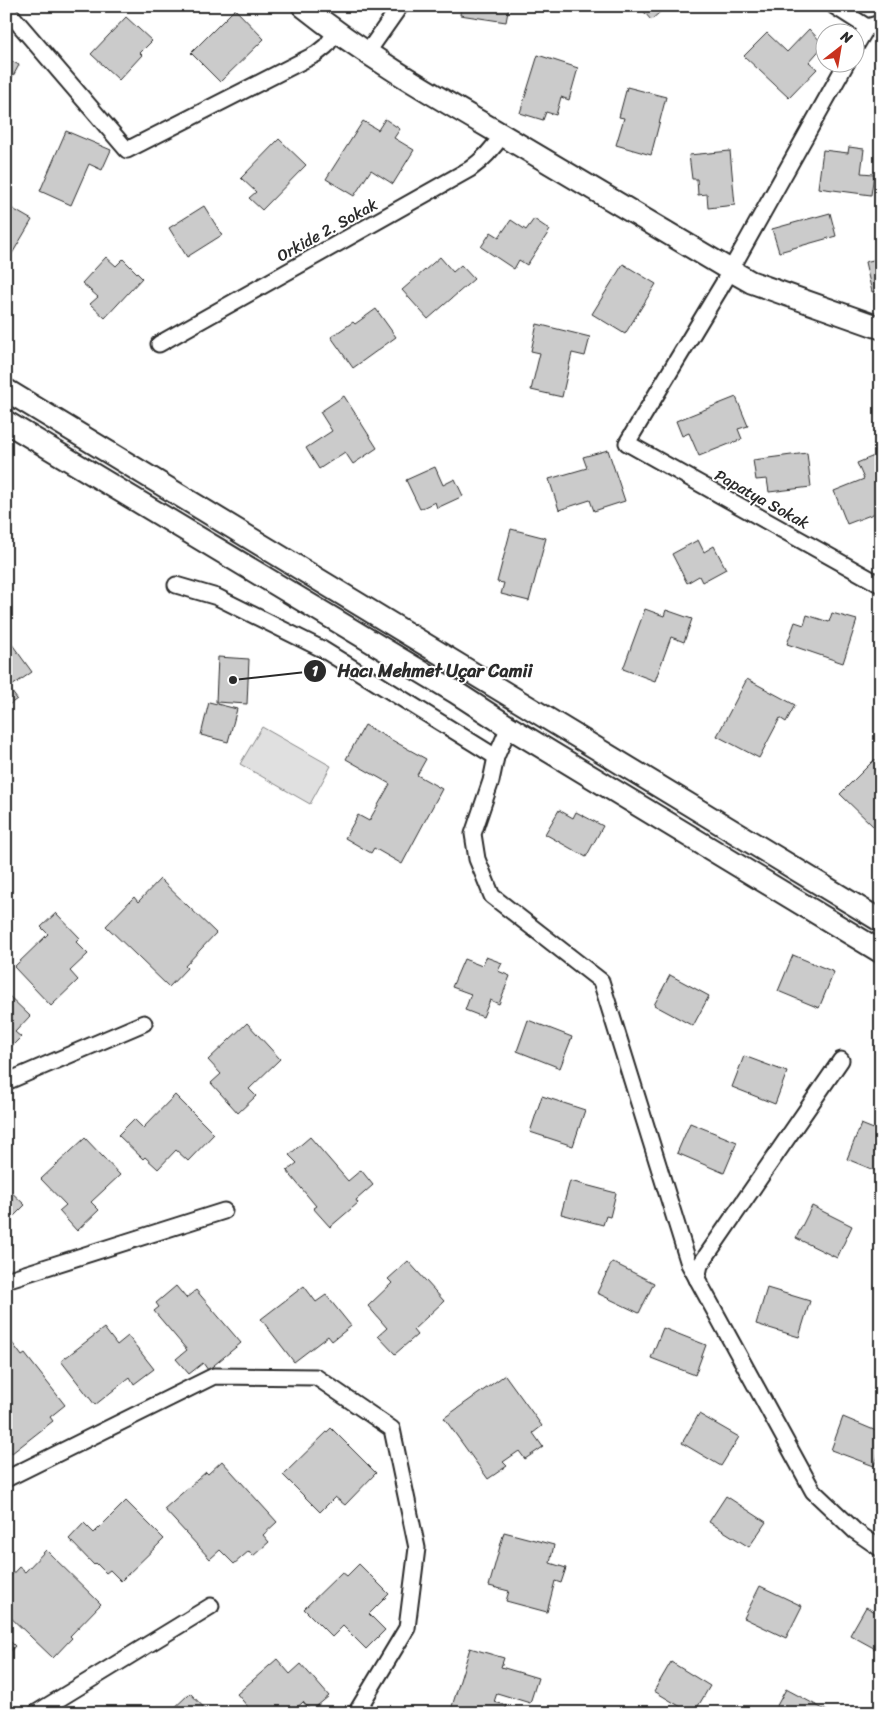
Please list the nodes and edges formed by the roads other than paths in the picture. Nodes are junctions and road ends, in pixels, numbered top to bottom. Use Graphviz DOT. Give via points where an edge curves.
graph roads {
  1 [pos="303,6"];
  2 [pos="400,6"];
  3 [pos="834,6"];
  4 [pos="6,8"];
  5 [pos="874,25"];
  6 [pos="336,32"];
  7 [pos="864,38"];
  8 [pos="367,53"];
  9 [pos="841,72"];
  10 [pos="502,135"];
  11 [pos="730,270"];
  12 [pos="881,328"];
  13 [pos="159,344"];
  14 [pos="6,390"];
  15 [pos="6,422"];
  16 [pos="176,585"];
  17 [pos="881,585"];
  18 [pos="509,727"];
  19 [pos="496,757"];
  20 [pos="881,921"];
  21 [pos="881,952"];
  22 [pos="144,1022"];
  23 [pos="841,1060"];
  24 [pos="6,1082"];
  25 [pos="224,1211"];
  26 [pos="697,1279"];
  27 [pos="6,1280"];
  28 [pos="6,1480"];
  29 [pos="881,1549"];
  30 [pos="211,1606"];
  31 [pos="36,1713"];
  32 [pos="356,1713"];
  1 -- 6 [label="main road"];
  2 -- 8 [label="street"];
  3 -- 5 [label="street"];
  4 -- 6 [label="street" via="127,150 316,54"];
  5 -- 7 [label="street"];
  6 -- 8 [label="main road"];
  8 -- 10 [label="main road"];
  9 -- 11 [label="street"];
  10 -- 11 [label="main road"];
  10 -- 13 [label="street, Orkide 2. Sokak" via="488,155 470,169"];
  11 -- 12 [label="main road" via="751,282"];
  11 -- 17 [label="street, Papatya Sokak" via="627,443"];
  14 -- 20 [label="main road"];
  15 -- 18 [label="main road"];
  16 -- 19 [label="street" via="217,597 322,649"];
  18 -- 19 [label="street"];
  18 -- 21 [label="main road"];
  19 -- 26 [label="street" via="474,834 477,859 492,896 601,982 689,1264"];
  22 -- 24 [label="street"];
  23 -- 26 [label="street" via="700,1265"];
  25 -- 27 [label="street"];
  26 -- 29 [label="street" via="813,1491 855,1531"];
  28 -- 32 [label="street" via="214,1376 316,1377 392,1429 417,1548 407,1628"];
  30 -- 31 [label="street"];
}
